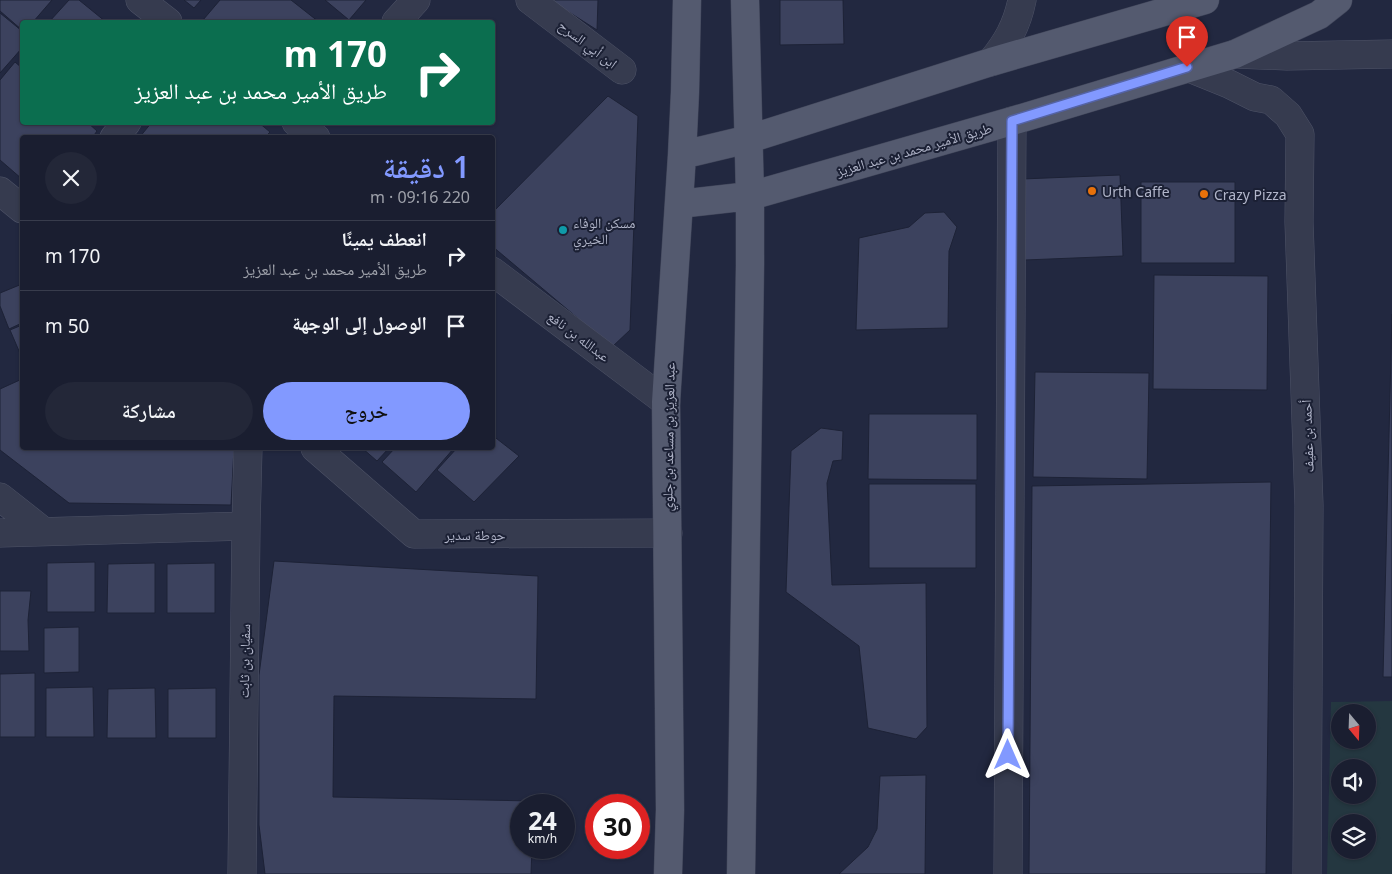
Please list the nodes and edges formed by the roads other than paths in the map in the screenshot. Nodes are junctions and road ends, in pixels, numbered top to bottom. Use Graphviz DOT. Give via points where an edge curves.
graph roads {
  1 [pos="140,0"];
  2 [pos="416,0"];
  3 [pos="530,0"];
  4 [pos="687,0"];
  5 [pos="746,0"];
  6 [pos="1022,0"];
  7 [pos="1205,0"];
  8 [pos="1338,0"];
  9 [pos="165,20"];
  10 [pos="398,20"];
  11 [pos="1235,54"];
  12 [pos="1392,54"];
  13 [pos="991,62"];
  14 [pos="1187,67"];
  15 [pos="622,70"];
  16 [pos="1012,121"];
  17 [pos="125,125"];
  18 [pos="116,135"];
  19 [pos="749,139"];
  20 [pos="682,155"];
  21 [pos="0,191"];
  22 [pos="750,196"];
  23 [pos="679,204"];
  24 [pos="20,207"];
  25 [pos="495,273"];
  26 [pos="666,402"];
  27 [pos="248,450"];
  28 [pos="317,450"];
  29 [pos="0,497"];
  30 [pos="246,526"];
  31 [pos="43,531"];
  32 [pos="0,533"];
  33 [pos="668,533"];
  34 [pos="242,874"];
  35 [pos="668,874"];
  36 [pos="740,874"];
  37 [pos="1008,874"];
  38 [pos="1307,874"];
  1 -- 9 [label="street"];
  2 -- 10 [label="street"];
  3 -- 15 [label="street, ابن أبي السرح"];
  4 -- 20 [label="main road, عبد العزيز بن مساعد بن جلوي"];
  5 -- 19 [label="main road"];
  6 -- 13 [label="street" via="1012,32"];
  7 -- 13 [label="main road"];
  8 -- 11 [label="main road, طريق الأمير محمد بن عبد العزيز" via="1319,15"];
  11 -- 12 [label="street"];
  11 -- 14 [label="main road, طريق الأمير محمد بن عبد العزيز"];
  13 -- 19 [label="main road"];
  14 -- 16 [label="main road, طريق الأمير محمد بن عبد العزيز"];
  14 -- 38 [label="street, أحمد بن عفيف" via="1255,97 1271,100 1288,114 1300,134 1299,222 1309,505"];
  16 -- 22 [label="main road, طريق الأمير محمد بن عبد العزيز"];
  16 -- 37 [label="street"];
  17 -- 18 [label="street"];
  19 -- 20 [label="main road"];
  19 -- 22 [label="main road"];
  20 -- 23 [label="main road, عبد العزيز بن مساعد بن جلوي"];
  21 -- 24 [label="street"];
  22 -- 23 [label="main road, طريق الأمير محمد بن عبد العزيز"];
  22 -- 36 [label="main road"];
  23 -- 26 [label="main road, عبد العزيز بن مساعد بن جلوي"];
  25 -- 26 [label="street, عبدالله بن نافع"];
  26 -- 33 [label="main road, عبد العزيز بن مساعد بن جلوي"];
  27 -- 30 [label="street, سفيان بن ثابت"];
  28 -- 33 [label="street, حوطة سدير" via="414,534"];
  29 -- 31 [label="street"];
  30 -- 31 [label="street"];
  30 -- 34 [label="street, سفيان بن ثابت"];
  31 -- 32 [label="street"];
  33 -- 35 [label="main road, عبد العزيز بن مساعد بن جلوي"];
}
